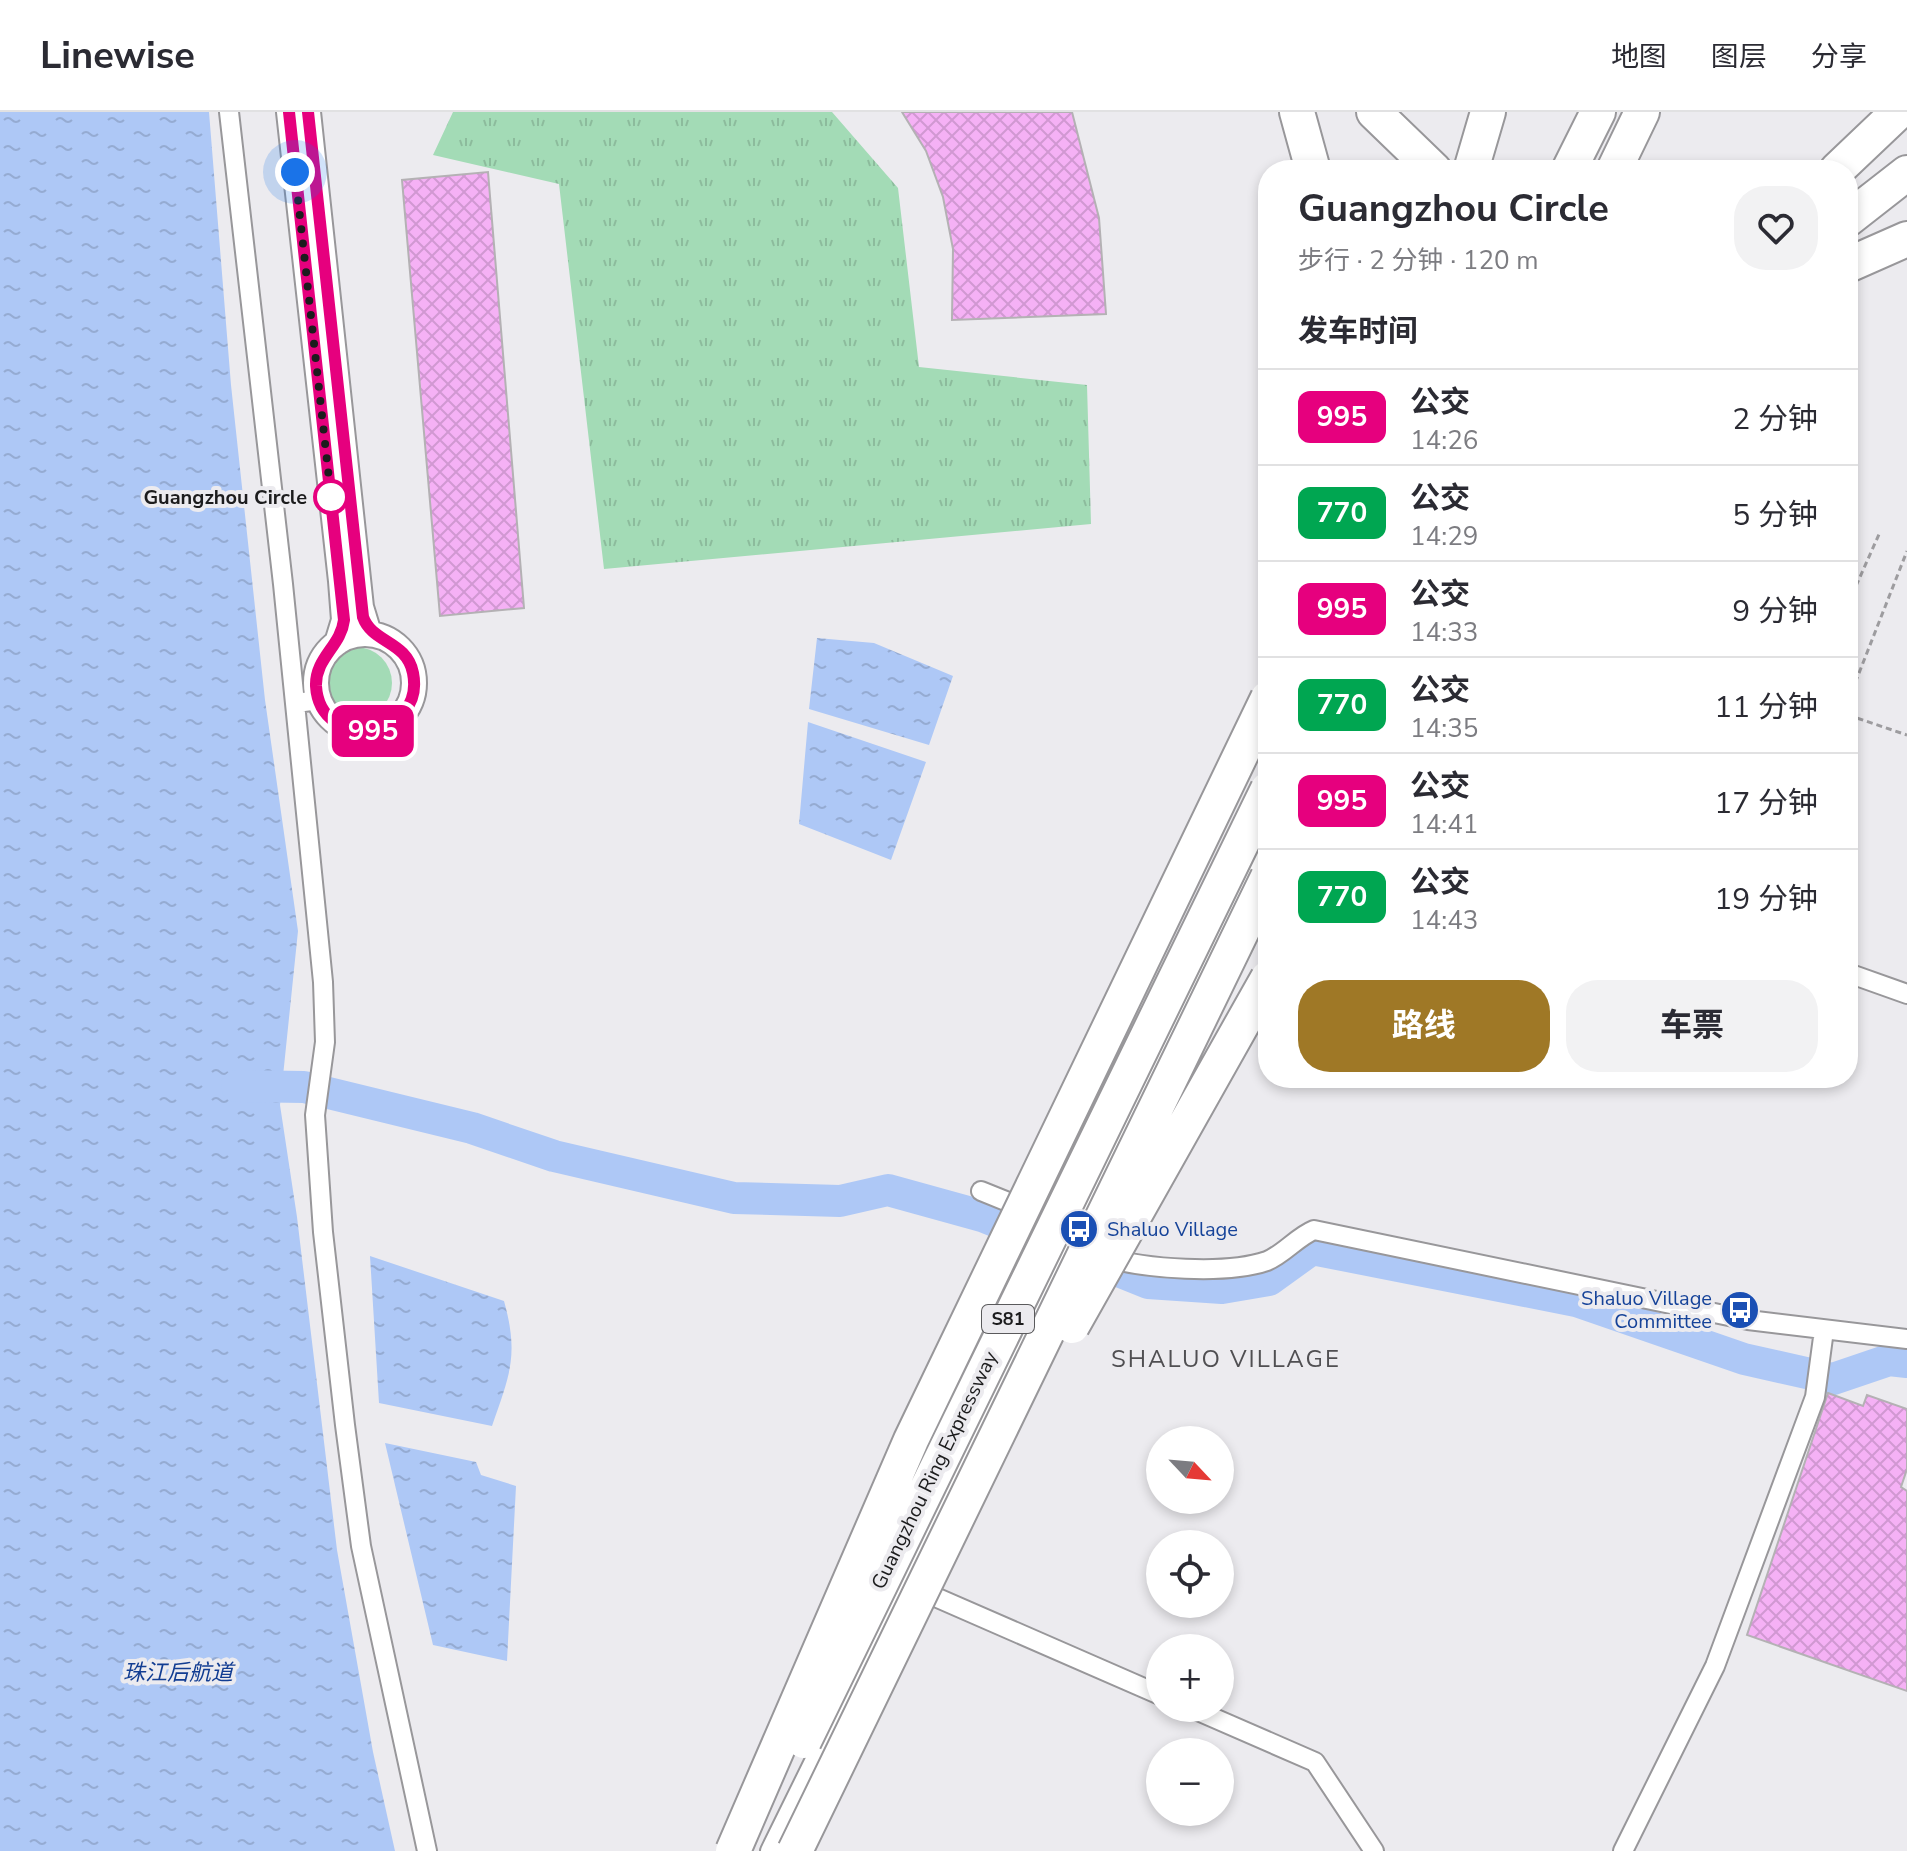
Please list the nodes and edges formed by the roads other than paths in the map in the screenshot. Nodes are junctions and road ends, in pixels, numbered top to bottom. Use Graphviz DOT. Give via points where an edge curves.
graph roads {
  1 [pos="229,112"];
  2 [pos="289,112"];
  3 [pos="308,112"];
  4 [pos="1297,112"];
  5 [pos="1374,112"];
  6 [pos="1488,112"];
  7 [pos="1598,112"];
  8 [pos="1611,112"];
  9 [pos="1642,112"];
  10 [pos="1898,112"];
  11 [pos="1310,160"];
  12 [pos="1424,160"];
  13 [pos="1474,160"];
  14 [pos="1574,160"];
  15 [pos="1589,160"];
  16 [pos="1619,160"];
  17 [pos="1848,160"];
  18 [pos="1907,173"];
  19 [pos="1858,211"];
  20 [pos="1907,239"];
  21 [pos="1858,261"];
  22 [pos="374,635"];
  23 [pos="337,643"];
  24 [pos="307,702"];
  25 [pos="1258,705"];
  26 [pos="1258,719"];
  27 [pos="1258,809"];
  28 [pos="1213,814"];
  29 [pos="1258,858"];
  30 [pos="1258,897"];
  31 [pos="1858,977"];
  32 [pos="1907,994"];
  33 [pos="1258,996"];
  34 [pos="981,1191"];
  35 [pos="1070,1243"];
  36 [pos="1824,1330"];
  37 [pos="1907,1339"];
  38 [pos="903,1582"];
  39 [pos="893,1644"];
  40 [pos="1146,1689"];
  41 [pos="1223,1722"];
  42 [pos="427,1851"];
  43 [pos="733,1851"];
  44 [pos="752,1851"];
  45 [pos="770,1851"];
  46 [pos="795,1851"];
  47 [pos="1374,1851"];
  48 [pos="1623,1851"];
  1 -- 24 [label="street"];
  2 -- 23 [label="street" via="342,592 344,620"];
  3 -- 22 [label="street" via="361,607"];
  4 -- 11 [label="highway"];
  5 -- 12 [label="highway"];
  6 -- 13 [label="highway"];
  7 -- 14 [label="highway"];
  8 -- 15 [label="street"];
  9 -- 16 [label="highway"];
  10 -- 17 [label="highway"];
  18 -- 19 [label="highway"];
  20 -- 21 [label="highway"];
  22 -- 23 [label="street" via="352,635"];
  22 -- 24 [label="street" via="397,646 413,673 409,705 399,718 371,732 354,731"];
  23 -- 24 [label="street" via="318,668"];
  24 -- 42 [label="street" via="325,1042 315,1115 323,1232 361,1546"];
  25 -- 28 [label="highway, bridge"];
  26 -- 28 [label="highway, bridge"];
  27 -- 44 [label="highway, Guangzhou Ring Expressway / S81, bridge"];
  28 -- 43 [label="highway, bridge" via="892,1480"];
  29 -- 35 [label="street"];
  30 -- 39 [label="highway, Guangzhou Ring Expressway / S81, bridge"];
  31 -- 32 [label="street"];
  33 -- 39 [label="highway, bridge"];
  34 -- 35 [label="street" via="1030,1211"];
  35 -- 36 [label="street" via="1129,1263 1223,1267 1271,1259 1314,1230 1724,1315"];
  35 -- 38 [label="street"];
  36 -- 37 [label="street"];
  36 -- 48 [label="street" via="1815,1397 1715,1666"];
  38 -- 40 [label="street"];
  38 -- 45 [label="street"];
  39 -- 46 [label="highway, Guangzhou Ring Expressway / S81, bridge"];
  41 -- 47 [label="street" via="1315,1762"];
}
